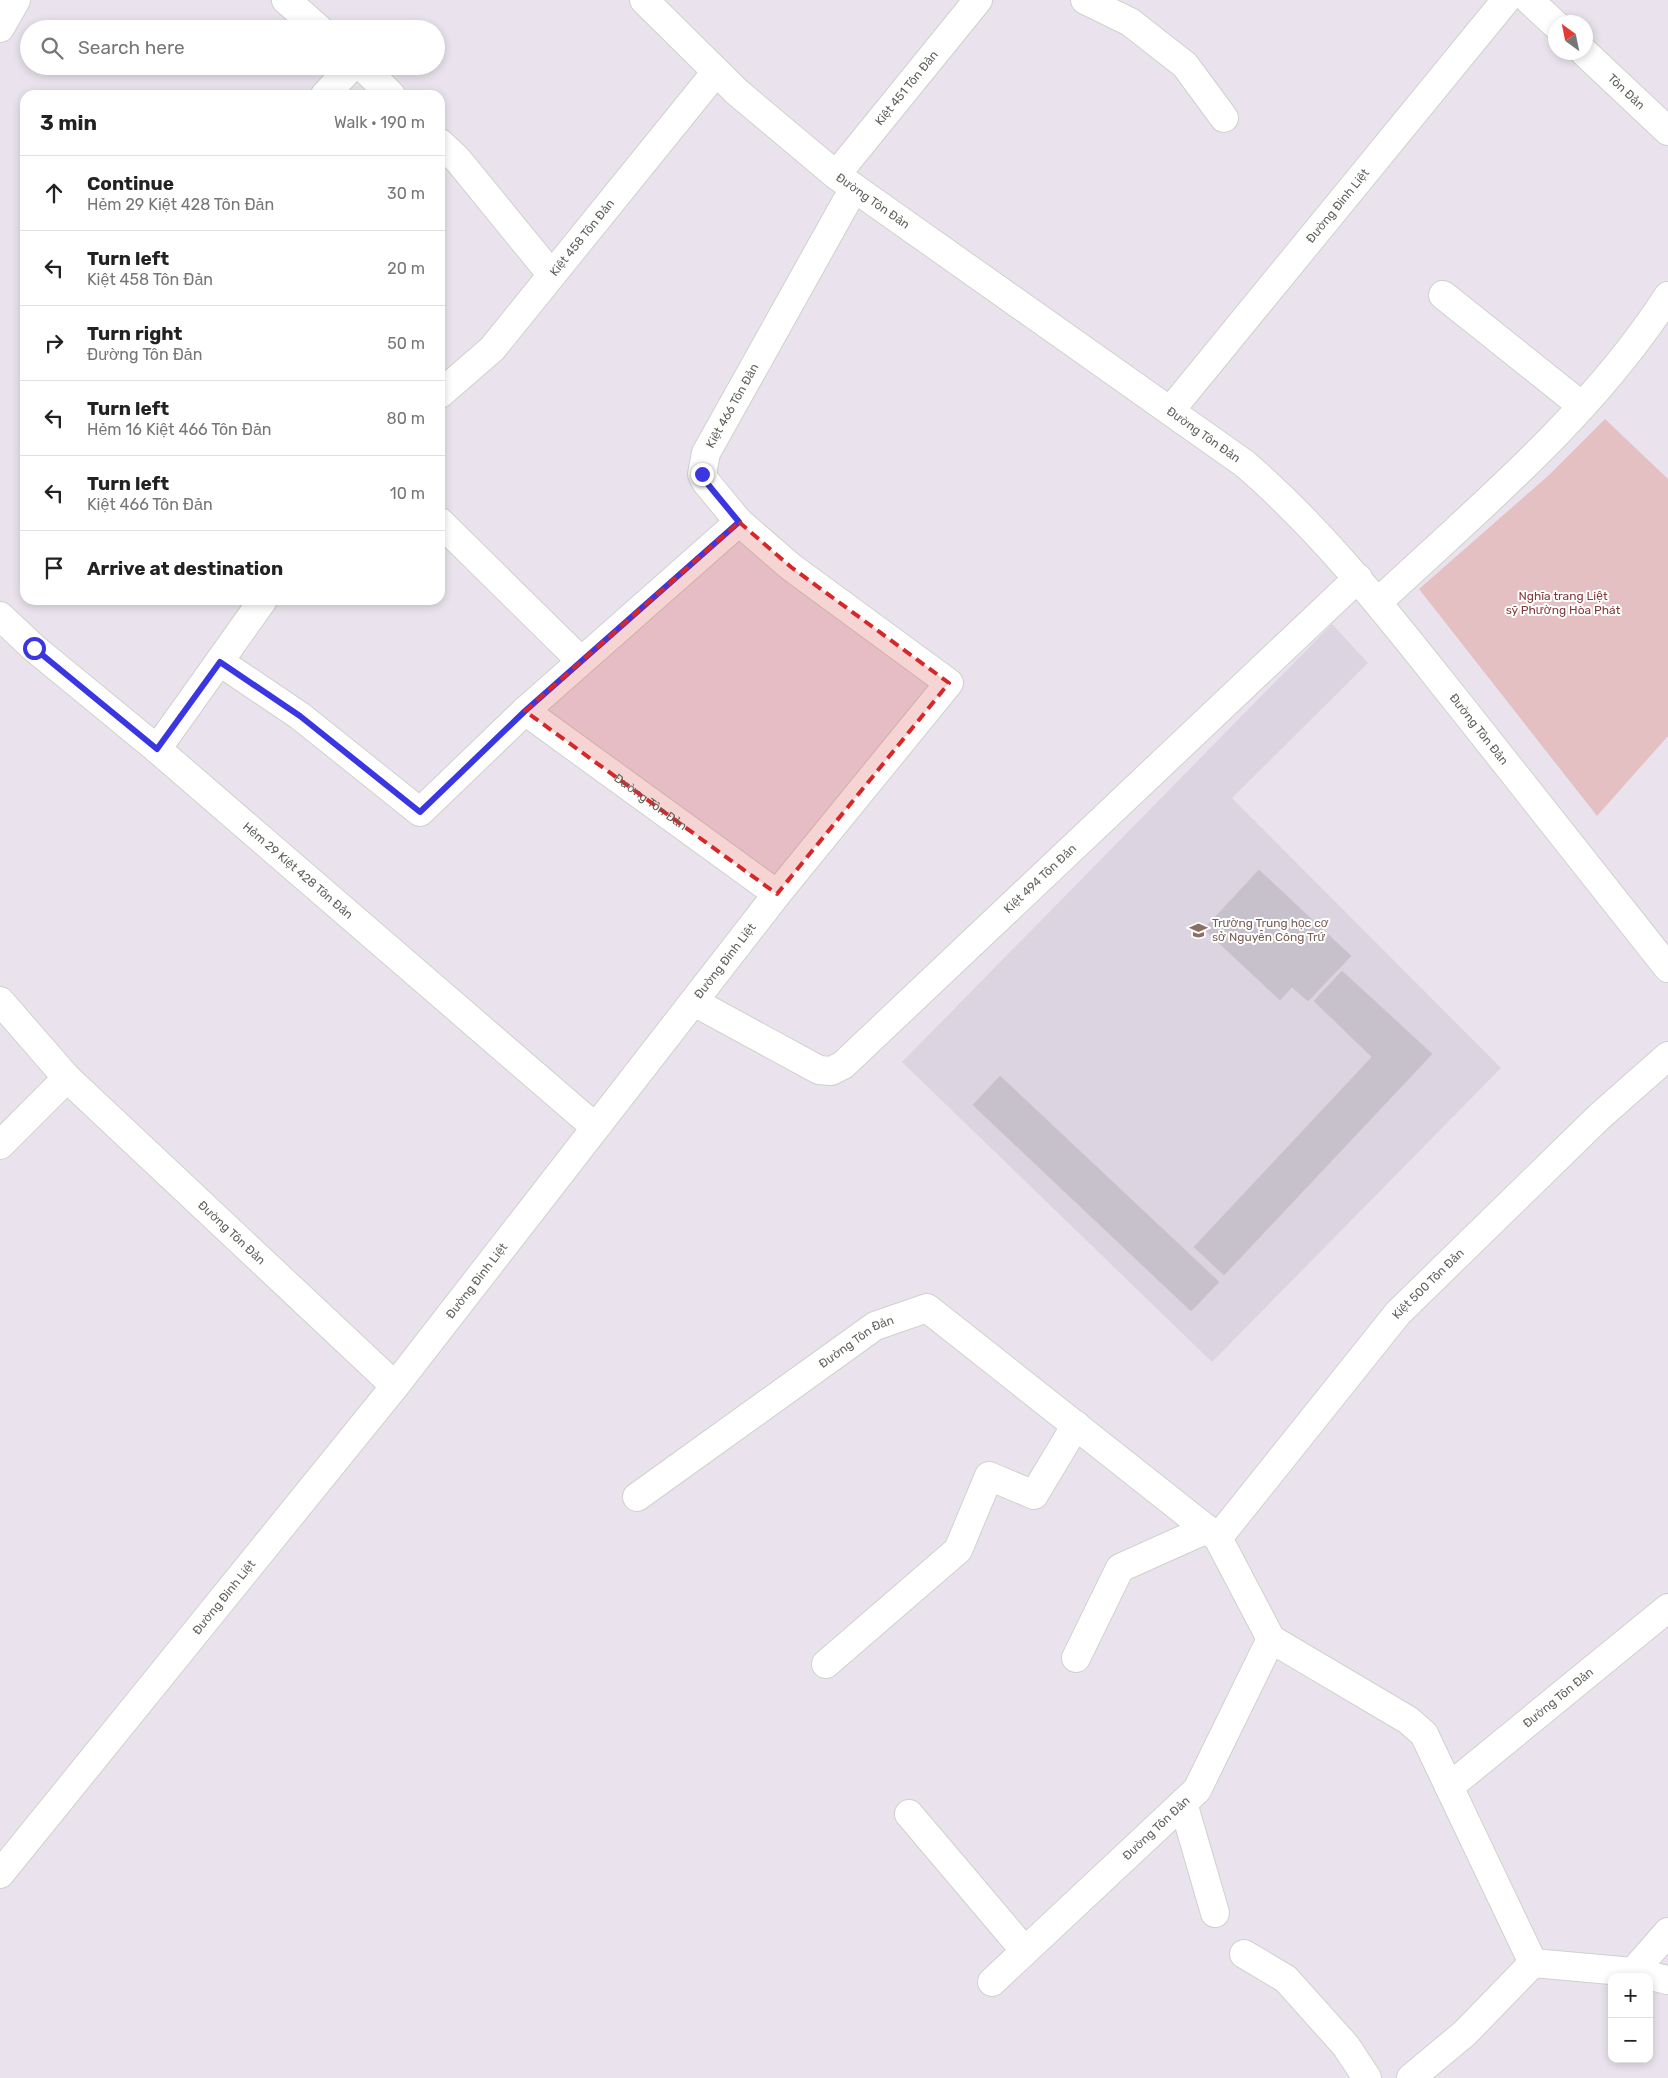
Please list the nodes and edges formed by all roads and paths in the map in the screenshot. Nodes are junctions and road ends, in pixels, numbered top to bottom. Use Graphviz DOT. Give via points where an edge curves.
graph roads {
  1 [pos="16,0"];
  2 [pos="286,0"];
  3 [pos="644,0"];
  4 [pos="978,0"];
  5 [pos="1084,0"];
  6 [pos="1506,0"];
  7 [pos="1529,0"];
  8 [pos="1548,18"];
  9 [pos="309,20"];
  10 [pos="0,28"];
  11 [pos="1593,60"];
  12 [pos="716,72"];
  13 [pos="344,75"];
  14 [pos="371,75"];
  15 [pos="330,90"];
  16 [pos="386,90"];
  17 [pos="1224,118"];
  18 [pos="1668,131"];
  19 [pos="445,148"];
  20 [pos="845,181"];
  21 [pos="551,274"];
  22 [pos="1443,294"];
  23 [pos="1668,296"];
  24 [pos="445,390"];
  25 [pos="1582,406"];
  26 [pos="1170,411"];
  27 [pos="739,522"];
  28 [pos="445,527"];
  29 [pos="1358,578"];
  30 [pos="1378,602"];
  31 [pos="260,605"];
  32 [pos="0,616"];
  33 [pos="581,661"];
  34 [pos="220,662"];
  35 [pos="948,682"];
  36 [pos="525,711"];
  37 [pos="157,749"];
  38 [pos="777,894"];
  39 [pos="1668,968"];
  40 [pos="0,1001"];
  41 [pos="694,1002"];
  42 [pos="1668,1056"];
  43 [pos="68,1078"];
  44 [pos="595,1127"];
  45 [pos="0,1146"];
  46 [pos="395,1386"];
  47 [pos="1076,1425"];
  48 [pos="637,1497"];
  49 [pos="1212,1533"];
  50 [pos="1668,1608"];
  51 [pos="1271,1639"];
  52 [pos="1076,1658"];
  53 [pos="826,1664"];
  54 [pos="1449,1787"];
  55 [pos="1183,1803"];
  56 [pos="909,1814"];
  57 [pos="0,1874"];
  58 [pos="1215,1913"];
  59 [pos="1668,1932"];
  60 [pos="1025,1951"];
  61 [pos="1244,1954"];
  62 [pos="1533,1963"];
  63 [pos="1633,1972"];
  64 [pos="1668,1980"];
  65 [pos="992,1982"];
  66 [pos="1366,2078"];
  67 [pos="1412,2078"];
  1 -- 10 [label="street"];
  2 -- 9 [label="street"];
  3 -- 12 [label="street, Đường Tôn Đản"];
  4 -- 20 [label="street, Kiệt 451 Tôn Đản"];
  5 -- 17 [label="street" via="1130,22 1185,65"];
  6 -- 26 [label="street, Đường Đinh Liệt"];
  7 -- 8 [label="street"];
  11 -- 18 [label="street, Tôn Đản"];
  12 -- 20 [label="street, Đường Tôn Đản"];
  12 -- 21 [label="street, Kiệt 458 Tôn Đản"];
  13 -- 15 [label="street"];
  14 -- 16 [label="street"];
  19 -- 21 [label="street"];
  20 -- 26 [label="street, Đường Tôn Đản"];
  20 -- 27 [label="street, Kiệt 466 Tôn Đản" via="706,453 702,474"];
  21 -- 24 [label="street, Kiệt 458 Tôn Đản" via="492,349"];
  22 -- 25 [label="street"];
  23 -- 25 [label="street" via="1646,330"];
  25 -- 30 [label="street" via="1509,480"];
  26 -- 29 [label="street, Đường Tôn Đản" via="1245,464 1283,497"];
  27 -- 33 [label="street"];
  27 -- 35 [label="street, Kiệt 466 Tôn Đản" via="791,567"];
  28 -- 33 [label="street"];
  29 -- 30 [label="street, Đường Tôn Đản"];
  29 -- 41 [label="street, Kiệt 494 Tôn Đản" via="843,1065 831,1071 819,1070"];
  30 -- 39 [label="street, Đường Tôn Đản"];
  31 -- 34 [label="street"];
  32 -- 37 [label="street, Hẻm 29 Kiệt 428 Tôn Đản"];
  33 -- 36 [label="street"];
  34 -- 36 [label="street" via="300,716 420,812"];
  34 -- 37 [label="street"];
  35 -- 38 [label="street, Đường Đinh Liệt"];
  36 -- 38 [label="street, Đường Tôn Đản"];
  37 -- 44 [label="street, Hẻm 29 Kiệt 428 Tôn Đản"];
  38 -- 41 [label="street, Đường Đinh Liệt"];
  40 -- 43 [label="street, Đường Tôn Đản"];
  41 -- 44 [label="street, Đường Đinh Liệt"];
  42 -- 49 [label="street, Kiệt 500 Tôn Đản" via="1600,1116 1398,1314"];
  43 -- 45 [label="street"];
  43 -- 46 [label="street, Đường Tôn Đản"];
  44 -- 46 [label="street, Đường Đinh Liệt"];
  46 -- 57 [label="street, Đường Đinh Liệt"];
  47 -- 48 [label="street, Đường Tôn Đản" via="927,1308 875,1326"];
  47 -- 49 [label="street, Đường Tôn Đản"];
  47 -- 53 [label="street" via="1034,1495 989,1476 958,1550"];
  49 -- 51 [label="street, Đường Tôn Đản"];
  49 -- 52 [label="street" via="1120,1568"];
  50 -- 54 [label="street, Đường Tôn Đản"];
  51 -- 54 [label="street" via="1408,1720 1424,1734"];
  51 -- 55 [label="street, Đường Tôn Đản" via="1197,1790"];
  54 -- 62 [label="street"];
  55 -- 58 [label="street"];
  55 -- 60 [label="street, Đường Tôn Đản"];
  56 -- 60 [label="street"];
  59 -- 63 [label="street"];
  60 -- 65 [label="street, Đường Tôn Đản"];
  61 -- 66 [label="street" via="1286,1979 1346,2046"];
  62 -- 63 [label="street"];
  62 -- 67 [label="street" via="1465,2033"];
  63 -- 64 [label="street"];
}
